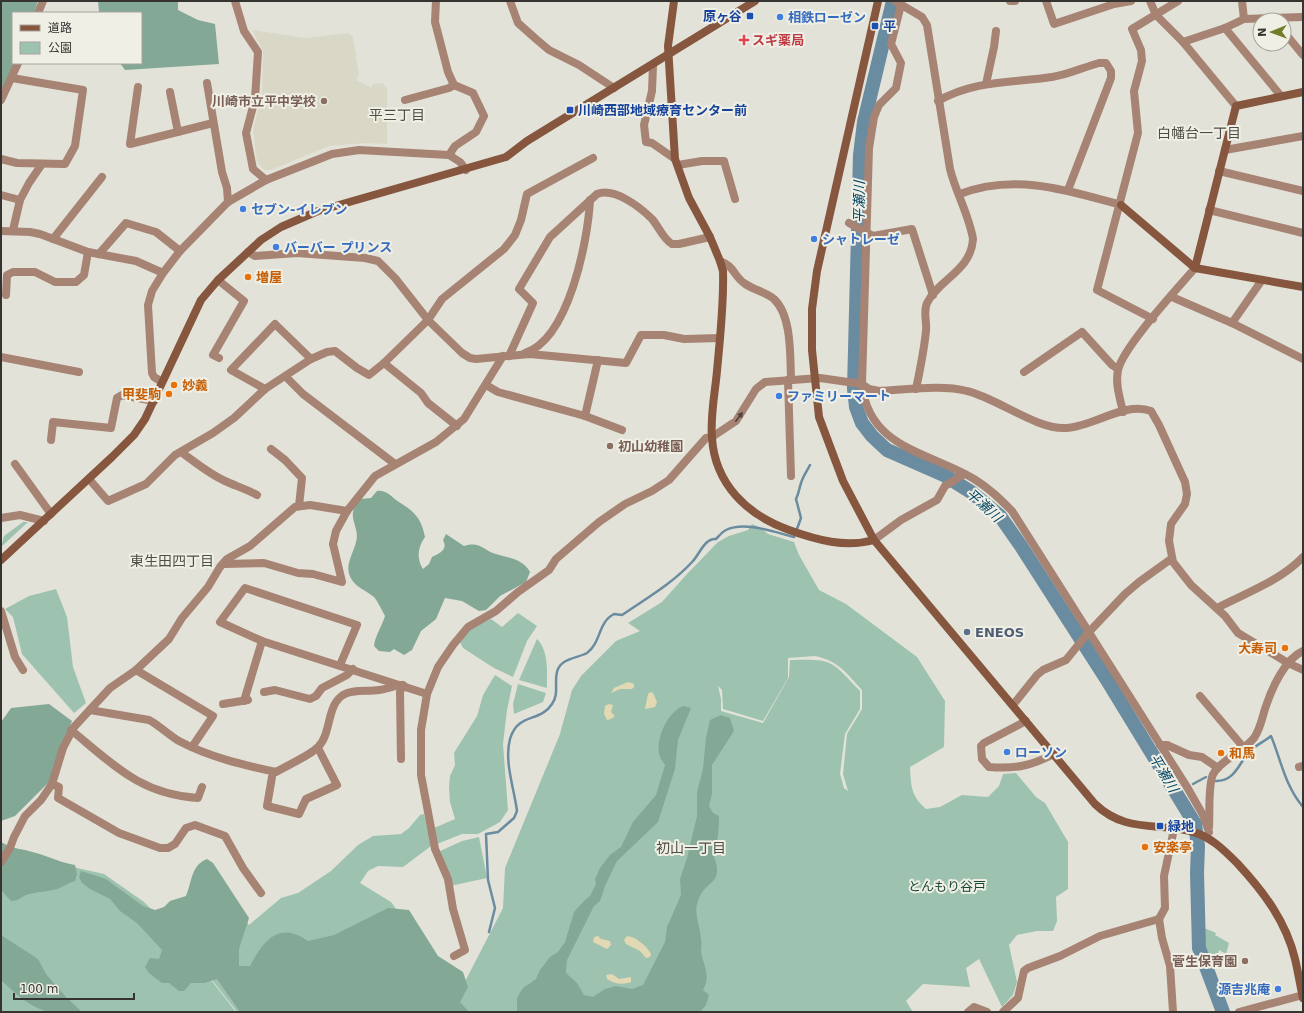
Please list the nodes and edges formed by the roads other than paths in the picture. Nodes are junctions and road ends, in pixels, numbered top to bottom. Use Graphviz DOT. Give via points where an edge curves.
graph roads {
  1 [pos="43,1"];
  2 [pos="235,1"];
  3 [pos="436,1"];
  4 [pos="510,1"];
  5 [pos="674,1"];
  6 [pos="755,1"];
  7 [pos="878,1"];
  8 [pos="1010,1"];
  9 [pos="1015,1"];
  10 [pos="1046,1"];
  11 [pos="1131,1"];
  12 [pos="1150,1"];
  13 [pos="1178,1"];
  14 [pos="1242,1"];
  15 [pos="898,3"];
  16 [pos="38,12"];
  17 [pos="1156,15"];
  18 [pos="1303,17"];
  19 [pos="1244,18"];
  20 [pos="1252,18"];
  21 [pos="1292,18"];
  22 [pos="1225,28"];
  23 [pos="996,31"];
  24 [pos="1183,42"];
  25 [pos="1292,42"];
  26 [pos="1303,55"];
  27 [pos="669,56"];
  28 [pos="18,64"];
  29 [pos="653,65"];
  30 [pos="12,78"];
  31 [pos="206,83"];
  32 [pos="986,84"];
  33 [pos="454,85"];
  34 [pos="138,88"];
  35 [pos="614,88"];
  36 [pos="170,92"];
  37 [pos="1303,92"];
  38 [pos="1281,96"];
  39 [pos="1,100"];
  40 [pos="405,100"];
  41 [pos="938,101"];
  42 [pos="1236,106"];
  43 [pos="213,123"];
  44 [pos="178,132"];
  45 [pos="1303,136"];
  46 [pos="1225,150"];
  47 [pos="449,154"];
  48 [pos="593,158"];
  49 [pos="1,159"];
  50 [pos="677,162"];
  51 [pos="42,164"];
  52 [pos="466,170"];
  53 [pos="1219,171"];
  54 [pos="102,177"];
  55 [pos="266,180"];
  56 [pos="1068,190"];
  57 [pos="1303,190"];
  58 [pos="960,194"];
  59 [pos="1,195"];
  60 [pos="735,199"];
  61 [pos="20,200"];
  62 [pos="590,200"];
  63 [pos="228,202"];
  64 [pos="1121,205"];
  65 [pos="1209,210"];
  66 [pos="850,224"];
  67 [pos="13,230"];
  68 [pos="1,231"];
  69 [pos="1303,232"];
  70 [pos="865,233"];
  71 [pos="710,237"];
  72 [pos="53,239"];
  73 [pos="180,251"];
  74 [pos="88,252"];
  75 [pos="248,252"];
  76 [pos="99,254"];
  77 [pos="720,261"];
  78 [pos="1195,268"];
  79 [pos="162,273"];
  80 [pos="218,280"];
  81 [pos="1262,280"];
  82 [pos="1303,287"];
  83 [pos="6,295"];
  84 [pos="933,295"];
  85 [pos="1172,296"];
  86 [pos="1153,319"];
  87 [pos="428,320"];
  88 [pos="1232,323"];
  89 [pos="720,338"];
  90 [pos="521,354"];
  91 [pos="506,356"];
  92 [pos="1,357"];
  93 [pos="219,358"];
  94 [pos="311,359"];
  95 [pos="1303,359"];
  96 [pos="598,360"];
  97 [pos="384,363"];
  98 [pos="1118,369"];
  99 [pos="79,372"];
  100 [pos="1024,372"];
  101 [pos="286,377"];
  102 [pos="814,377"];
  103 [pos="789,379"];
  104 [pos="162,382"];
  105 [pos="862,384"];
  106 [pos="486,385"];
  107 [pos="265,389"];
  108 [pos="916,389"];
  109 [pos="154,401"];
  110 [pos="1123,412"];
  111 [pos="585,416"];
  112 [pos="457,426"];
  113 [pos="622,430"];
  114 [pos="712,437"];
  115 [pos="51,440"];
  116 [pos="271,449"];
  117 [pos="181,452"];
  118 [pos="15,464"];
  119 [pos="395,464"];
  120 [pos="964,474"];
  121 [pos="790,476"];
  122 [pos="89,479"];
  123 [pos="257,495"];
  124 [pos="299,506"];
  125 [pos="346,511"];
  126 [pos="51,514"];
  127 [pos="1,518"];
  128 [pos="44,521"];
  129 [pos="874,540"];
  130 [pos="1303,557"];
  131 [pos="1171,559"];
  132 [pos="1,560"];
  133 [pos="224,564"];
  134 [pos="1216,608"];
  135 [pos="1,611"];
  136 [pos="1087,635"];
  137 [pos="262,641"];
  138 [pos="1303,651"];
  139 [pos="1288,664"];
  140 [pos="340,665"];
  141 [pos="353,669"];
  142 [pos="23,670"];
  143 [pos="136,670"];
  144 [pos="1303,670"];
  145 [pos="402,685"];
  146 [pos="264,692"];
  147 [pos="427,694"];
  148 [pos="1200,696"];
  149 [pos="224,704"];
  150 [pos="1013,705"];
  151 [pos="90,710"];
  152 [pos="1026,721"];
  153 [pos="71,730"];
  154 [pos="1160,745"];
  155 [pos="192,747"];
  156 [pos="318,748"];
  157 [pos="1244,748"];
  158 [pos="1054,754"];
  159 [pos="401,759"];
  160 [pos="1218,768"];
  161 [pos="272,777"];
  162 [pos="52,784"];
  163 [pos="202,787"];
  164 [pos="1174,829"];
  165 [pos="1208,836"];
  166 [pos="1,862"];
  167 [pos="261,893"];
  168 [pos="1159,919"];
  169 [pos="454,956"];
  170 [pos="1303,996"];
  171 [pos="968,1012"];
  172 [pos="987,1012"];
  173 [pos="1003,1012"];
  174 [pos="1173,1012"];
  175 [pos="1239,1012"];
  1 -- 16 [label="street"];
  2 -- 55 [label="street" via="244,31 258,52 255,99 246,133 253,169"];
  3 -- 33 [label="street" via="435,22"];
  4 -- 35 [label="street" via="518,23 549,50 579,65"];
  5 -- 27 [label="street"];
  6 -- 27 [label="street"];
  7 -- 102 [label="street" via="817,271 812,309"];
  8 -- 9 [label="street"];
  10 -- 11 [label="street" via="1054,24"];
  12 -- 17 [label="street"];
  13 -- 17 [label="street"];
  14 -- 19 [label="street"];
  15 -- 41 [label="street" via="922,17 927,26"];
  15 -- 70 [label="street" via="891,44 901,64 896,88 879,105 874,117 869,148"];
  17 -- 24 [label="street"];
  17 -- 64 [label="street" via="1132,28 1142,61 1134,91 1138,133"];
  18 -- 21 [label="street"];
  19 -- 20 [label="street"];
  19 -- 22 [label="street"];
  22 -- 24 [label="street"];
  22 -- 38 [label="street"];
  23 -- 32 [label="street"];
  24 -- 42 [label="street"];
  25 -- 26 [label="street"];
  27 -- 29 [label="street"];
  27 -- 50 [label="street"];
  28 -- 30 [label="street"];
  29 -- 35 [label="street"];
  29 -- 50 [label="street" via="652,91 644,125 646,142 652,143"];
  30 -- 39 [label="street"];
  30 -- 51 [label="street" via="83,90 75,146 65,164"];
  31 -- 43 [label="street"];
  32 -- 41 [label="street" via="955,91"];
  32 -- 56 [label="street" via="1053,77 1099,63 1106,63 1109,66 1111,78"];
  33 -- 40 [label="street"];
  33 -- 47 [label="street" via="473,93 484,116 476,132 455,146"];
  34 -- 44 [label="street" via="130,144"];
  35 -- 52 [label="street" via="506,157"];
  36 -- 44 [label="street"];
  37 -- 38 [label="street"];
  38 -- 42 [label="street"];
  41 -- 58 [label="street" via="950,170 954,186"];
  42 -- 46 [label="street"];
  43 -- 44 [label="street"];
  43 -- 63 [label="street"];
  45 -- 46 [label="street"];
  46 -- 53 [label="street"];
  47 -- 52 [label="street"];
  47 -- 55 [label="street" via="359,150 332,154"];
  48 -- 87 [label="street" via="527,194 525,209 514,235 504,248 442,299"];
  49 -- 51 [label="street" via="17,163"];
  50 -- 60 [label="street" via="724,161"];
  50 -- 71 [label="street" via="689,198"];
  51 -- 61 [label="street"];
  52 -- 75 [label="street" via="313,214 281,227"];
  53 -- 57 [label="street"];
  53 -- 65 [label="street"];
  54 -- 72 [label="street"];
  55 -- 63 [label="street"];
  56 -- 58 [label="street" via="1012,183 975,188"];
  56 -- 64 [label="street"];
  58 -- 84 [label="street" via="972,231 973,246 970,256 963,265"];
  59 -- 61 [label="street"];
  61 -- 67 [label="street"];
  62 -- 71 [label="street" via="603,192 616,194 652,220 672,244"];
  62 -- 90 [label="street" via="573,293 545,339 530,351"];
  62 -- 91 [label="street" via="550,237 520,288 533,303"];
  63 -- 73 [label="street"];
  64 -- 78 [label="street"];
  64 -- 86 [label="street" via="1097,290"];
  65 -- 69 [label="street"];
  65 -- 78 [label="street"];
  66 -- 70 [label="street"];
  67 -- 68 [label="street"];
  67 -- 72 [label="street"];
  70 -- 84 [label="street" via="873,236 912,229"];
  70 -- 105 [label="street"];
  71 -- 77 [label="street"];
  72 -- 74 [label="street"];
  73 -- 76 [label="street" via="156,232 126,223"];
  73 -- 79 [label="street"];
  74 -- 76 [label="street"];
  74 -- 83 [label="street" via="84,275 76,282 55,282 35,272 13,272 7,275"];
  75 -- 80 [label="street"];
  75 -- 87 [label="street" via="255,256 297,253 378,261"];
  76 -- 79 [label="street" via="136,261"];
  77 -- 89 [label="street" via="723,287"];
  77 -- 103 [label="street" via="729,264 743,282 773,298 781,308 788,333"];
  78 -- 81 [label="street"];
  78 -- 85 [label="street"];
  79 -- 104 [label="street" via="148,305 152,373 154,378"];
  80 -- 93 [label="street" via="244,301 213,355"];
  80 -- 104 [label="street" via="201,300"];
  81 -- 82 [label="street"];
  81 -- 88 [label="street"];
  84 -- 108 [label="street" via="927,304 925,314 927,329"];
  85 -- 86 [label="street"];
  85 -- 88 [label="street"];
  86 -- 98 [label="street"];
  87 -- 91 [label="street" via="470,358"];
  87 -- 97 [label="street"];
  88 -- 95 [label="street"];
  89 -- 96 [label="street" via="684,339 664,335 641,335 626,364"];
  89 -- 114 [label="street"];
  90 -- 91 [label="street"];
  90 -- 96 [label="street"];
  91 -- 106 [label="street"];
  92 -- 99 [label="street"];
  94 -- 97 [label="street" via="336,351 369,375"];
  94 -- 101 [label="street"];
  94 -- 107 [label="street" via="275,324 231,370"];
  96 -- 111 [label="street"];
  97 -- 112 [label="street"];
  98 -- 100 [label="street" via="1082,332"];
  98 -- 110 [label="street" via="1117,383"];
  101 -- 107 [label="street"];
  101 -- 119 [label="street" via="303,394"];
  102 -- 103 [label="street"];
  102 -- 105 [label="street"];
  102 -- 129 [label="street" via="820,417 830,450 846,488"];
  114 -- 103 [label="street, one-way" via="736,421 760,385"];
  103 -- 121 [label="street"];
  104 -- 109 [label="street"];
  105 -- 108 [label="street" via="869,389 879,390"];
  105 -- 120 [label="street" via="872,420 895,442"];
  106 -- 111 [label="street" via="498,392"];
  106 -- 112 [label="street"];
  107 -- 117 [label="street" via="234,418"];
  108 -- 110 [label="street" via="966,390 1052,427 1066,428"];
  109 -- 115 [label="street" via="122,395 117,398 111,428 54,422"];
  109 -- 122 [label="street" via="134,434"];
  110 -- 131 [label="street" via="1135,408 1151,411 1185,482 1185,504 1171,524"];
  111 -- 113 [label="street"];
  112 -- 119 [label="street" via="436,442"];
  114 -- 129 [label="street" via="723,478 734,494 760,516 808,538 850,545"];
  114 -- 147 [label="street" via="706,438 669,480 625,504 599,522 556,559 549,570 496,611 468,627 438,667"];
  116 -- 124 [label="street" via="302,478"];
  117 -- 122 [label="street" via="146,484 108,501"];
  117 -- 123 [label="street" via="210,473"];
  118 -- 126 [label="street"];
  119 -- 125 [label="street" via="375,476"];
  120 -- 129 [label="street" via="946,486 937,500 901,520"];
  120 -- 136 [label="street" via="989,490 1012,511"];
  122 -- 126 [label="street"];
  124 -- 125 [label="street" via="328,507"];
  124 -- 133 [label="street"];
  125 -- 133 [label="street" via="333,544 342,582 264,563"];
  126 -- 128 [label="street"];
  127 -- 128 [label="street" via="20,515"];
  128 -- 132 [label="street"];
  129 -- 150 [label="street"];
  130 -- 134 [label="street" via="1281,575"];
  131 -- 134 [label="street" via="1191,585"];
  131 -- 136 [label="street" via="1139,582"];
  133 -- 143 [label="street" via="169,639"];
  134 -- 139 [label="street" via="1238,633"];
  135 -- 142 [label="street" via="15,657"];
  136 -- 150 [label="street" via="1066,660 1037,675"];
  136 -- 154 [label="street"];
  137 -- 140 [label="street"];
  137 -- 140 [label="street" via="220,622 245,588 357,625"];
  137 -- 149 [label="street" via="246,700"];
  138 -- 139 [label="street"];
  139 -- 144 [label="street"];
  139 -- 157 [label="street" via="1271,692 1255,737"];
  140 -- 141 [label="street"];
  141 -- 145 [label="street"];
  141 -- 146 [label="street" via="322,688 310,699 275,690"];
  143 -- 151 [label="street" via="110,688"];
  143 -- 155 [label="street" via="214,715"];
  145 -- 147 [label="street"];
  145 -- 156 [label="street" via="352,692 343,696 333,706 330,724"];
  145 -- 159 [label="street"];
  147 -- 169 [label="street" via="421,730 421,775 435,849 448,879 453,908 466,950"];
  148 -- 157 [label="street"];
  150 -- 152 [label="street"];
  151 -- 153 [label="street"];
  151 -- 155 [label="street" via="149,720 158,724 178,741"];
  152 -- 158 [label="street"];
  152 -- 158 [label="street" via="984,743 981,746 982,759 989,767 1013,769 1034,764"];
  153 -- 162 [label="street" via="62,748"];
  153 -- 163 [label="street" via="134,781 176,797 198,798"];
  154 -- 160 [label="street" via="1202,757"];
  154 -- 165 [label="street" via="1203,815"];
  155 -- 156 [label="street" via="204,753 276,772"];
  156 -- 161 [label="street" via="338,785 306,799 300,814 267,806"];
  157 -- 160 [label="street"];
  158 -- 164 [label="street" via="1095,804 1111,817 1133,825"];
  160 -- 165 [label="street" via="1212,776"];
  162 -- 166 [label="street" via="41,800 24,816"];
  162 -- 167 [label="street" via="59,787 58,798 98,822 119,833 160,848 168,848 175,844 186,828 195,825 225,836"];
  164 -- 165 [label="street"];
  164 -- 168 [label="street" via="1164,876 1165,908"];
  165 -- 170 [label="street" via="1251,878 1276,912 1293,952"];
  168 -- 173 [label="street" via="1100,936 1060,956 1028,968 1024,971 1018,998"];
  168 -- 174 [label="street" via="1170,966"];
  170 -- 175 [label="street"];
  171 -- 172 [label="street" via="974,1007"];
}
